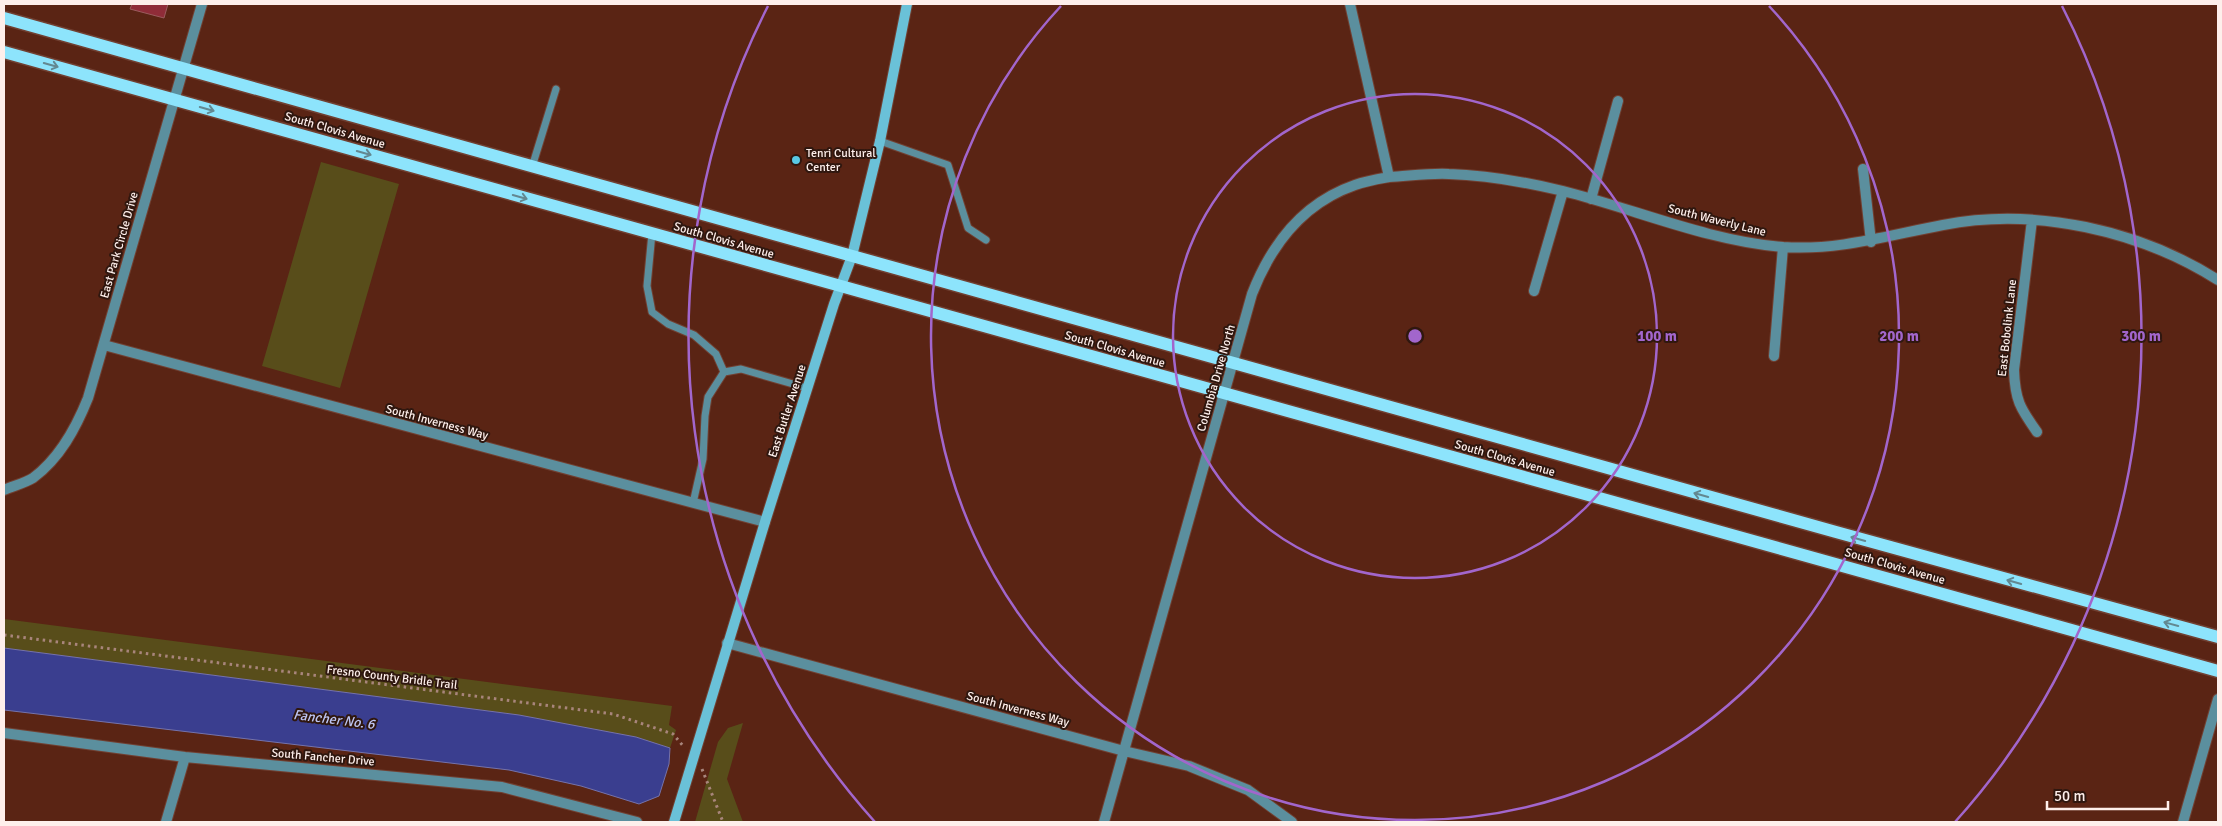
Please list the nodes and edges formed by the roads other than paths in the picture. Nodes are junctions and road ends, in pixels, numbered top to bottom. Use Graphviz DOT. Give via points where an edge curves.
graph roads {
  1 [pos="202,4"];
  2 [pos="907,4"];
  3 [pos="1350,4"];
  4 [pos="4,18"];
  5 [pos="4,52"];
  6 [pos="184,69"];
  7 [pos="556,89"];
  8 [pos="174,100"];
  9 [pos="1618,101"];
  10 [pos="880,141"];
  11 [pos="532,167"];
  12 [pos="1863,169"];
  13 [pos="1389,177"];
  14 [pos="1563,191"];
  15 [pos="1591,198"];
  16 [pos="2032,220"];
  17 [pos="652,233"];
  18 [pos="986,240"];
  19 [pos="1871,242"];
  20 [pos="1783,247"];
  21 [pos="852,256"];
  22 [pos="2218,280"];
  23 [pos="840,286"];
  24 [pos="1534,291"];
  25 [pos="104,345"];
  26 [pos="1774,356"];
  27 [pos="1233,363"];
  28 [pos="724,372"];
  29 [pos="807,388"];
  30 [pos="1224,394"];
  31 [pos="2037,432"];
  32 [pos="4,490"];
  33 [pos="693,503"];
  34 [pos="765,522"];
  35 [pos="2218,637"];
  36 [pos="727,643"];
  37 [pos="2218,671"];
  38 [pos="2218,699"];
  39 [pos="4,733"];
  40 [pos="1124,751"];
  41 [pos="185,757"];
  42 [pos="166,822"];
  43 [pos="637,822"];
  44 [pos="674,822"];
  45 [pos="1104,822"];
  46 [pos="1292,822"];
  47 [pos="2183,822"];
  1 -- 6 [label="street, East Park Circle Drive"];
  2 -- 10 [label="street, East Butler Avenue"];
  3 -- 13 [label="street"];
  4 -- 6 [label="main road, South Clovis Avenue"];
  5 -- 8 [label="main road, South Clovis Avenue, one-way"];
  6 -- 8 [label="street, East Park Circle Drive"];
  6 -- 11 [label="main road, South Clovis Avenue"];
  7 -- 11 [label="lane"];
  8 -- 17 [label="main road, South Clovis Avenue, one-way"];
  8 -- 25 [label="street, East Park Circle Drive"];
  9 -- 15 [label="street"];
  10 -- 18 [label="lane" via="948,164 968,228"];
  10 -- 21 [label="street, East Butler Avenue"];
  11 -- 21 [label="main road, South Clovis Avenue"];
  12 -- 19 [label="street"];
  13 -- 14 [label="street, South Waverly Lane" via="1469,175"];
  13 -- 27 [label="street, Columbia Drive North" via="1354,185 1324,200 1299,219 1278,242 1263,266 1252,294"];
  14 -- 15 [label="street, South Waverly Lane"];
  14 -- 24 [label="street"];
  15 -- 20 [label="street, South Waverly Lane" via="1730,238"];
  16 -- 19 [label="street, South Waverly Lane" via="1965,221"];
  16 -- 22 [label="street, South Waverly Lane" via="2086,228 2144,244 2173,254"];
  16 -- 31 [label="street, East Bobolink Lane" via="2014,391"];
  17 -- 23 [label="main road, South Clovis Avenue"];
  17 -- 28 [label="lane" via="647,286 652,312 668,324 694,335 716,354"];
  19 -- 20 [label="street, South Waverly Lane"];
  20 -- 26 [label="street"];
  21 -- 23 [label="street, East Butler Avenue"];
  21 -- 27 [label="main road, South Clovis Avenue"];
  23 -- 29 [label="street, East Butler Avenue"];
  23 -- 30 [label="main road, South Clovis Avenue"];
  25 -- 32 [label="street, East Park Circle Drive" via="79,421 63,448 32,478"];
  25 -- 33 [label="street, South Inverness Way"];
  27 -- 30 [label="street, Columbia Drive North"];
  35 -- 27 [label="main road, South Clovis Avenue, one-way"];
  28 -- 29 [label="lane" via="741,369"];
  28 -- 33 [label="lane" via="708,397 703,459"];
  29 -- 34 [label="street, East Butler Avenue"];
  30 -- 37 [label="main road, South Clovis Avenue"];
  30 -- 40 [label="street, Columbia Drive North"];
  33 -- 34 [label="street, South Inverness Way"];
  34 -- 36 [label="street, East Butler Avenue"];
  36 -- 40 [label="street, South Inverness Way"];
  36 -- 44 [label="street, East Butler Avenue"];
  38 -- 47 [label="street"];
  39 -- 41 [label="street, South Fancher Drive"];
  40 -- 45 [label="street, Columbia Drive North"];
  40 -- 46 [label="street, South Inverness Way" via="1189,766 1248,790"];
  41 -- 42 [label="street"];
  41 -- 43 [label="street, South Fancher Drive" via="502,787"];
}
